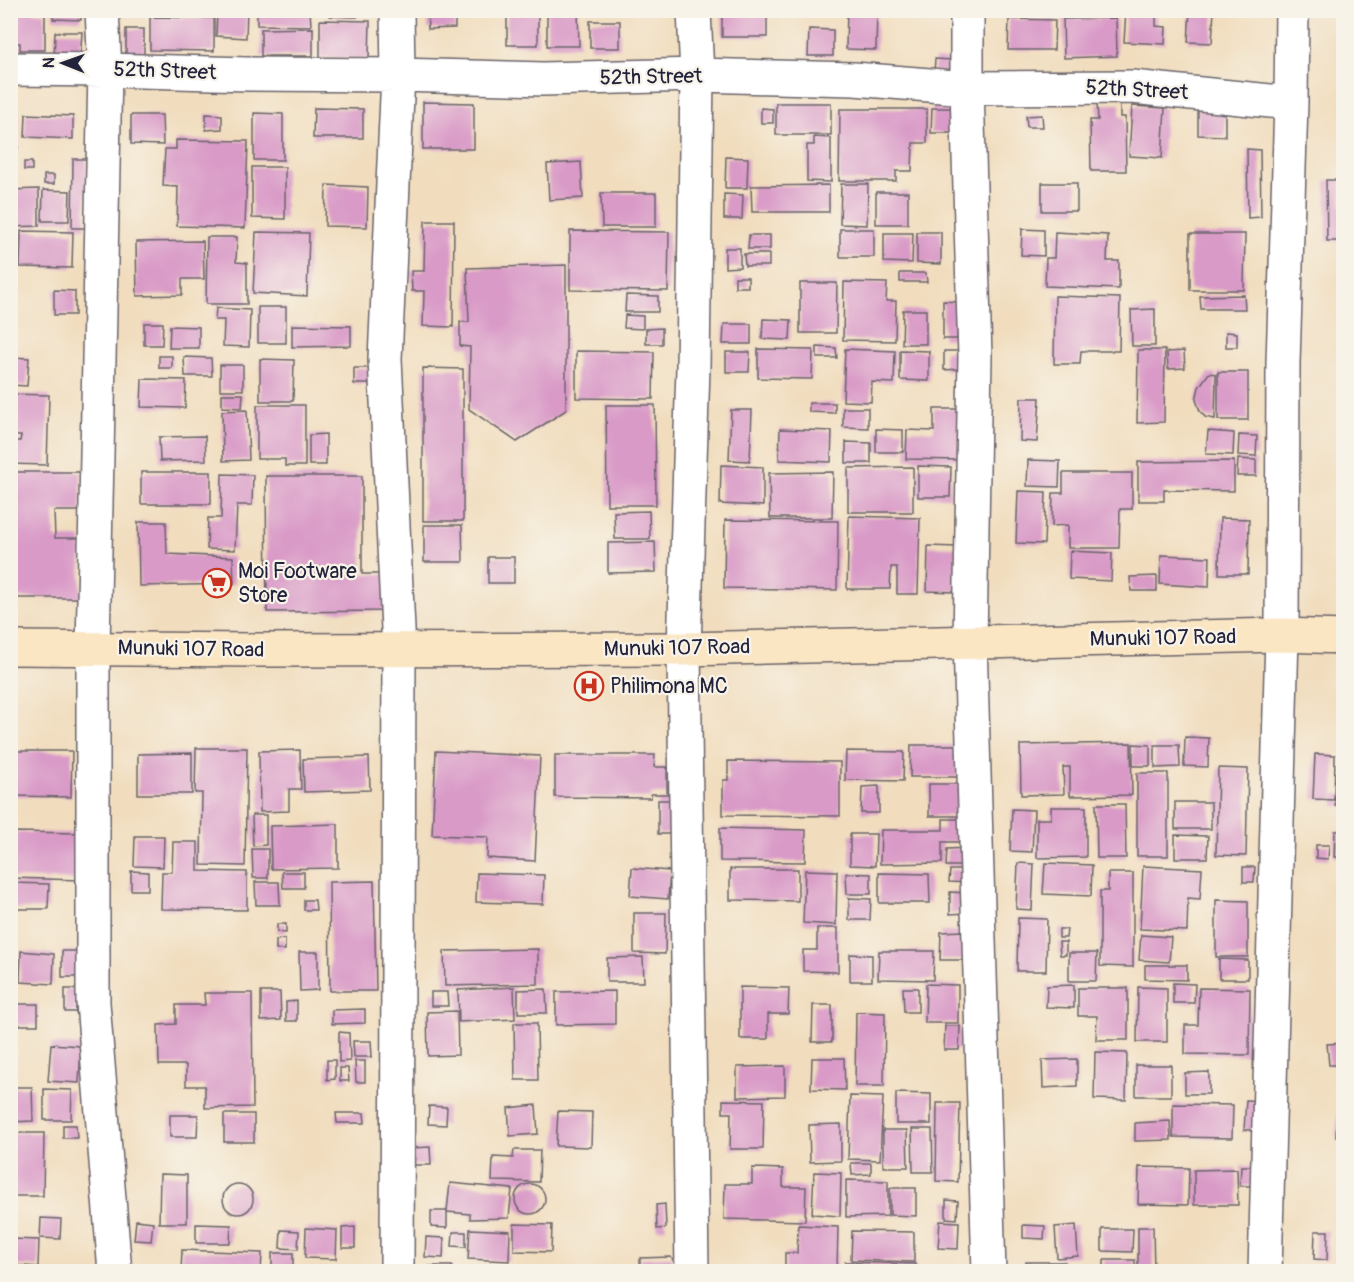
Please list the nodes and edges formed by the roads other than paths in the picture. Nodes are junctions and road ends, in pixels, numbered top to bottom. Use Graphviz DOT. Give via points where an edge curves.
graph roads {
  1 [pos="102,10"];
  2 [pos="398,10"];
  3 [pos="694,10"];
  4 [pos="967,10"];
  5 [pos="1292,10"];
  6 [pos="10,69"];
  7 [pos="105,70"];
  8 [pos="398,75"];
  9 [pos="697,75"];
  10 [pos="967,88"];
  11 [pos="1291,103"];
  12 [pos="1282,635"];
  13 [pos="1344,636"];
  14 [pos="970,641"];
  15 [pos="10,648"];
  16 [pos="93,648"];
  17 [pos="684,649"];
  18 [pos="399,650"];
  19 [pos="115,1272"];
  20 [pos="396,1272"];
  21 [pos="692,1272"];
  22 [pos="989,1272"];
  23 [pos="1265,1272"];
  1 -- 7 [label="street"];
  2 -- 8 [label="street"];
  3 -- 9 [label="street"];
  4 -- 10 [label="street"];
  5 -- 11 [label="street"];
  6 -- 7 [label="street, 52th Street"];
  7 -- 8 [label="street, 52th Street"];
  7 -- 16 [label="street"];
  8 -- 9 [label="street, 52th Street" via="543,79"];
  8 -- 18 [label="street" via="385,359"];
  9 -- 10 [label="street, 52th Street" via="854,79"];
  9 -- 17 [label="street"];
  10 -- 11 [label="street, 52th Street" via="1132,87"];
  10 -- 14 [label="street" via="975,357"];
  11 -- 12 [label="street" via="1283,363"];
  12 -- 13 [label="main road, Munuki 107 Road"];
  12 -- 14 [label="main road, Munuki 107 Road"];
  12 -- 23 [label="street"];
  14 -- 17 [label="main road, Munuki 107 Road"];
  14 -- 22 [label="street"];
  15 -- 16 [label="main road, Munuki 107 Road"];
  16 -- 18 [label="main road, Munuki 107 Road"];
  16 -- 19 [label="street" via="93,1004"];
  17 -- 18 [label="main road, Munuki 107 Road"];
  17 -- 21 [label="street"];
  18 -- 20 [label="street"];
}
